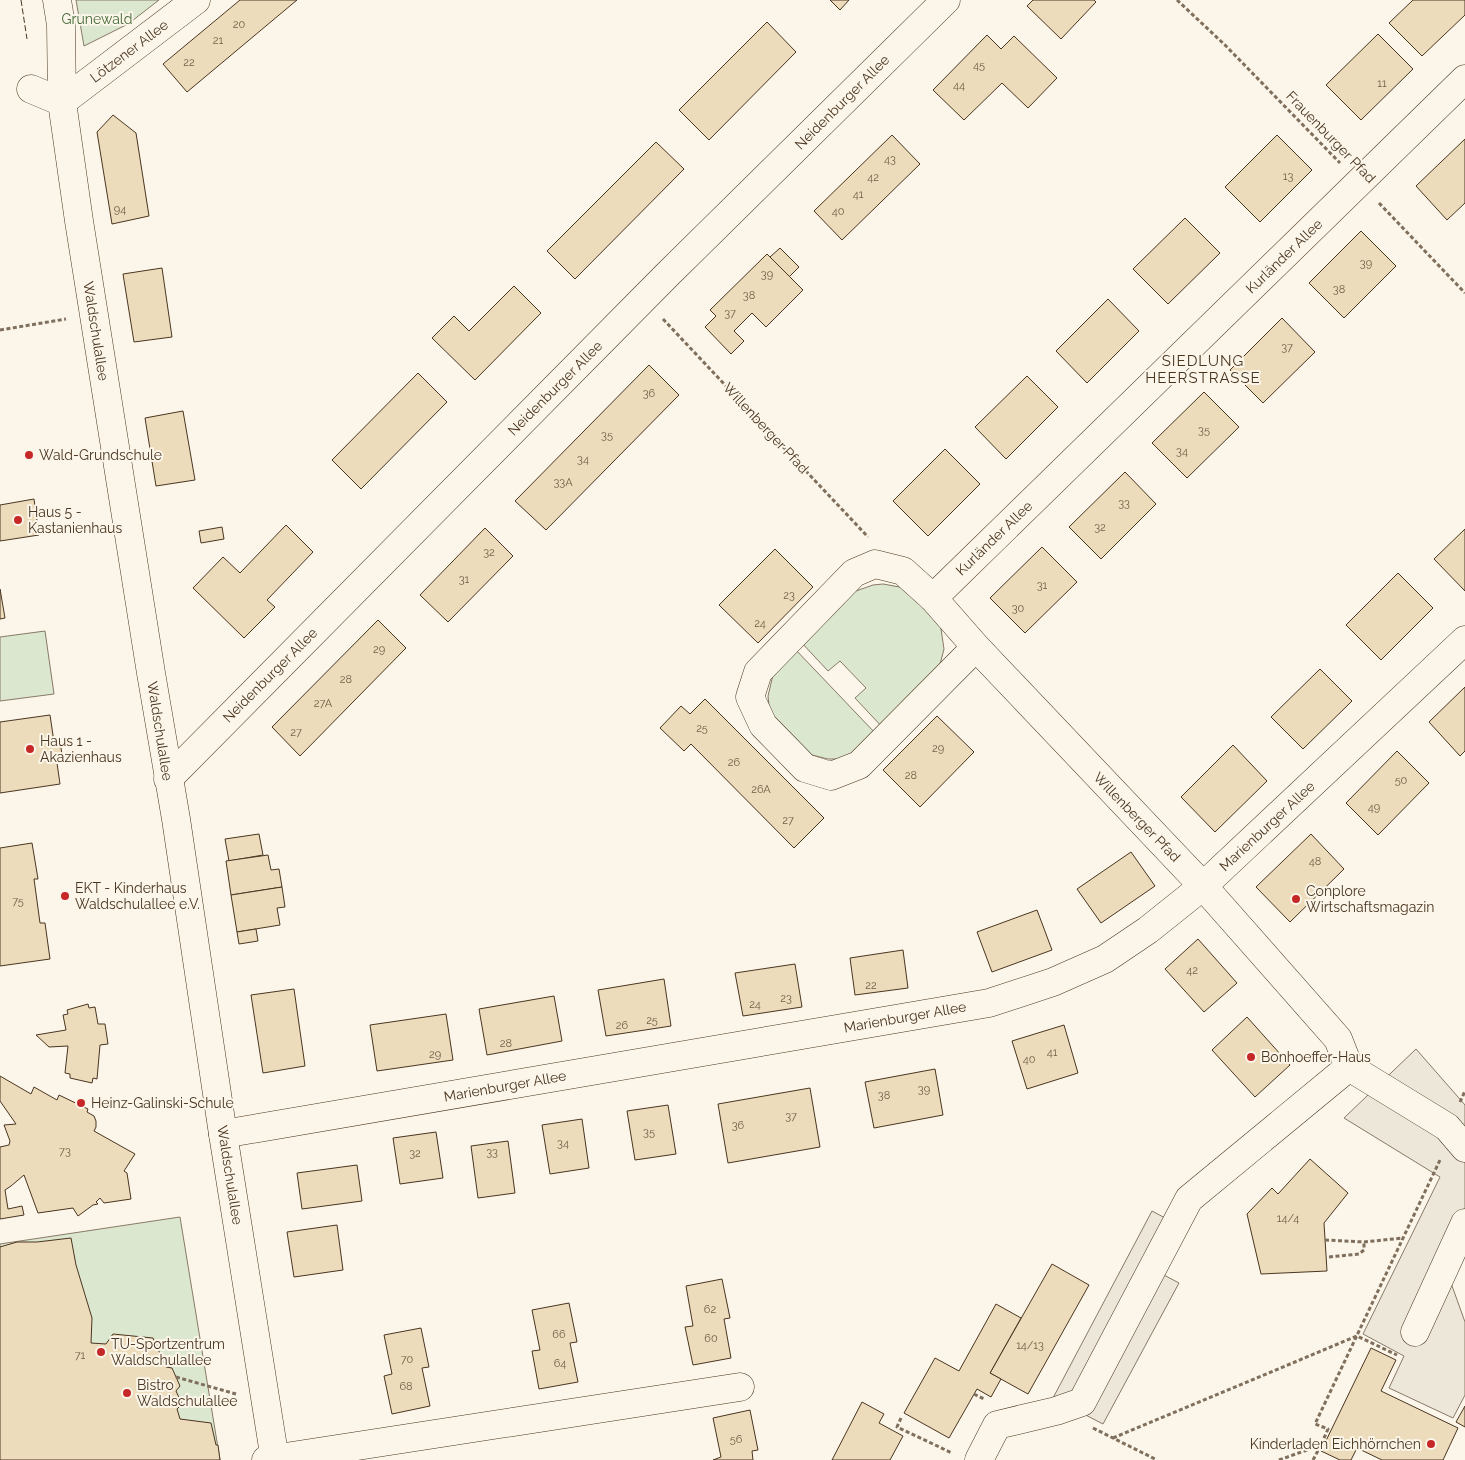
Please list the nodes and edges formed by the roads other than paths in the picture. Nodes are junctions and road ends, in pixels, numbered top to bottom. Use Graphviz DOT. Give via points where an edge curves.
graph roads {
  1 [pos="58,0"];
  2 [pos="196,0"];
  3 [pos="946,0"];
  4 [pos="1465,79"];
  5 [pos="31,89"];
  6 [pos="62,102"];
  7 [pos="933,598"];
  8 [pos="1465,640"];
  9 [pos="976,646"];
  10 [pos="168,778"];
  11 [pos="1203,886"];
  12 [pos="1349,1067"];
  13 [pos="223,1134"];
  14 [pos="1459,1140"];
  15 [pos="1465,1223"];
  16 [pos="1415,1332"];
  17 [pos="740,1387"];
  18 [pos="969,1458"];
  19 [pos="272,1460"];
  1 -- 6 [label="street, Waldschulallee"];
  2 -- 6 [label="street, Lötzener Allee"];
  3 -- 10 [label="street, Neidenburger Allee" via="644,298"];
  4 -- 7 [label="street, Kurländer Allee"];
  5 -- 6 [label="street"];
  6 -- 10 [label="street, Waldschulallee" via="81,317"];
  7 -- 9 [label="street, Willenberger Pfad"];
  7 -- 9 [label="street" via="903,571 875,564 854,573 758,672 750,697 763,725 805,768 831,776 859,765"];
  8 -- 11 [label="street, Marienburger Allee"];
  9 -- 11 [label="street, Willenberger Pfad"];
  10 -- 13 [label="street, Waldschulallee"];
  11 -- 12 [label="street, Willenberger Pfad" via="1338,1039"];
  11 -- 13 [label="street, Marienburger Allee" via="1105,959 1053,982 988,1003"];
  12 -- 14 [label="street" via="1447,1127"];
  12 -- 18 [label="street" via="1189,1200 1082,1402 997,1425"];
  13 -- 19 [label="street, Waldschulallee" via="266,1402"];
  15 -- 16 [label="street"];
  17 -- 19 [label="street"];
}
